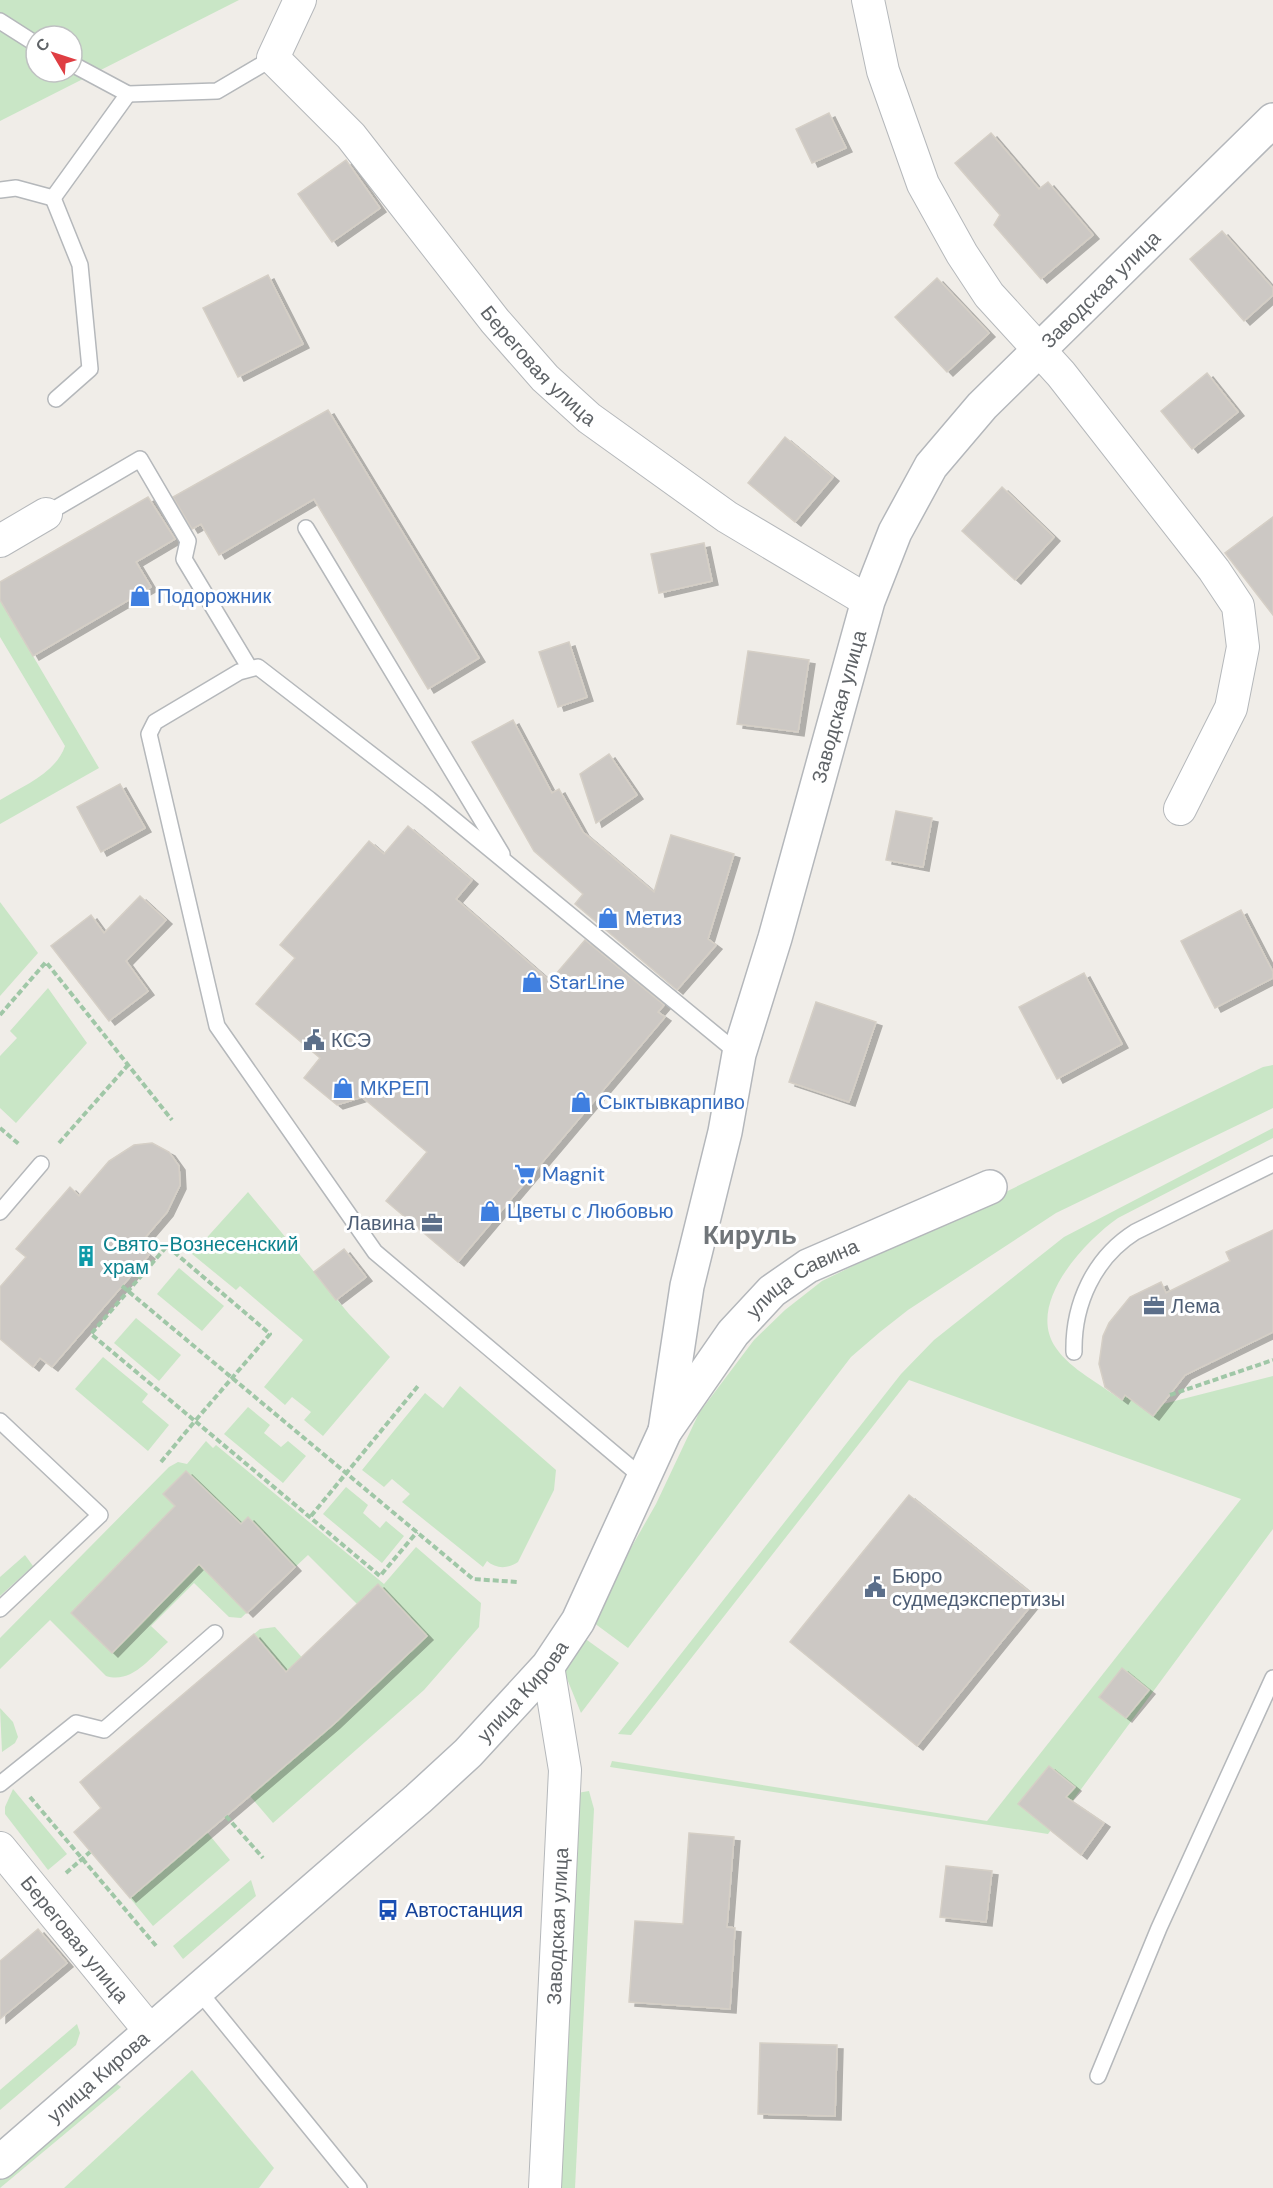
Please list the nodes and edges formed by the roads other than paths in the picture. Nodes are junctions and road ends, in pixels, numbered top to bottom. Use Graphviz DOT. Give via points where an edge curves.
graph roads {
  1 [pos="300,0"];
  2 [pos="868,0"];
  3 [pos="0,21"];
  4 [pos="24,36"];
  5 [pos="273,58"];
  6 [pos="84,70"];
  7 [pos="128,94"];
  8 [pos="1273,120"];
  9 [pos="0,190"];
  10 [pos="54,198"];
  11 [pos="1039,352"];
  12 [pos="56,399"];
  13 [pos="45,514"];
  14 [pos="306,528"];
  15 [pos="0,541"];
  16 [pos="868,602"];
  17 [pos="249,667"];
  18 [pos="1180,809"];
  19 [pos="508,864"];
  20 [pos="739,1054"];
  21 [pos="41,1164"];
  22 [pos="1273,1164"];
  23 [pos="990,1187"];
  24 [pos="0,1212"];
  25 [pos="1074,1352"];
  26 [pos="0,1421"];
  27 [pos="665,1431"];
  28 [pos="643,1479"];
  29 [pos="0,1609"];
  30 [pos="215,1633"];
  31 [pos="548,1666"];
  32 [pos="1273,1678"];
  33 [pos="6,1779"];
  34 [pos="0,1848"];
  35 [pos="198,1990"];
  36 [pos="150,2031"];
  37 [pos="1098,2076"];
  38 [pos="0,2162"];
  39 [pos="359,2188"];
  40 [pos="545,2188"];
  1 -- 5 [label="street"];
  2 -- 11 [label="street" via="883,71 923,184 989,296"];
  3 -- 4 [label="lane"];
  5 -- 7 [label="lane" via="218,91"];
  5 -- 16 [label="street, Береговая улица" via="351,136 495,321 552,384 590,418 728,517"];
  6 -- 7 [label="lane"];
  7 -- 10 [label="lane"];
  8 -- 11 [label="street, Заводская улица"];
  9 -- 10 [label="lane" via="16,188"];
  10 -- 12 [label="lane" via="80,265 90,369"];
  11 -- 16 [label="street, Заводская улица" via="982,406 931,466 895,532"];
  11 -- 18 [label="street" via="1062,374 1113,439 1215,570 1238,606 1243,647 1231,708"];
  13 -- 15 [label="street"];
  13 -- 17 [label="lane" via="140,459 188,540 184,560"];
  14 -- 19 [label="lane"];
  16 -- 20 [label="street, Заводская улица"];
  17 -- 19 [label="lane" via="258,667"];
  17 -- 28 [label="lane" via="155,722 149,734 218,1026 375,1252"];
  19 -- 20 [label="lane"];
  20 -- 27 [label="street, Заводская улица" via="725,1132 687,1286"];
  21 -- 24 [label="lane"];
  22 -- 25 [label="lane" via="1135,1232 1116,1246 1099,1267 1079,1305"];
  23 -- 27 [label="street, улица Савина" via="808,1266 772,1291 734,1333"];
  26 -- 29 [label="lane" via="100,1515"];
  27 -- 28 [label="street, улица Кирова"];
  28 -- 31 [label="street, улица Кирова" via="578,1621"];
  30 -- 33 [label="lane" via="104,1730 76,1723"];
  31 -- 35 [label="street, улица Кирова" via="468,1753"];
  31 -- 40 [label="street, Заводская улица" via="565,1770"];
  32 -- 37 [label="lane" via="1159,1928"];
  34 -- 36 [label="street, Береговая улица"];
  35 -- 36 [label="street, улица Кирова"];
  35 -- 39 [label="lane"];
  36 -- 38 [label="street, улица Кирова"];
}
